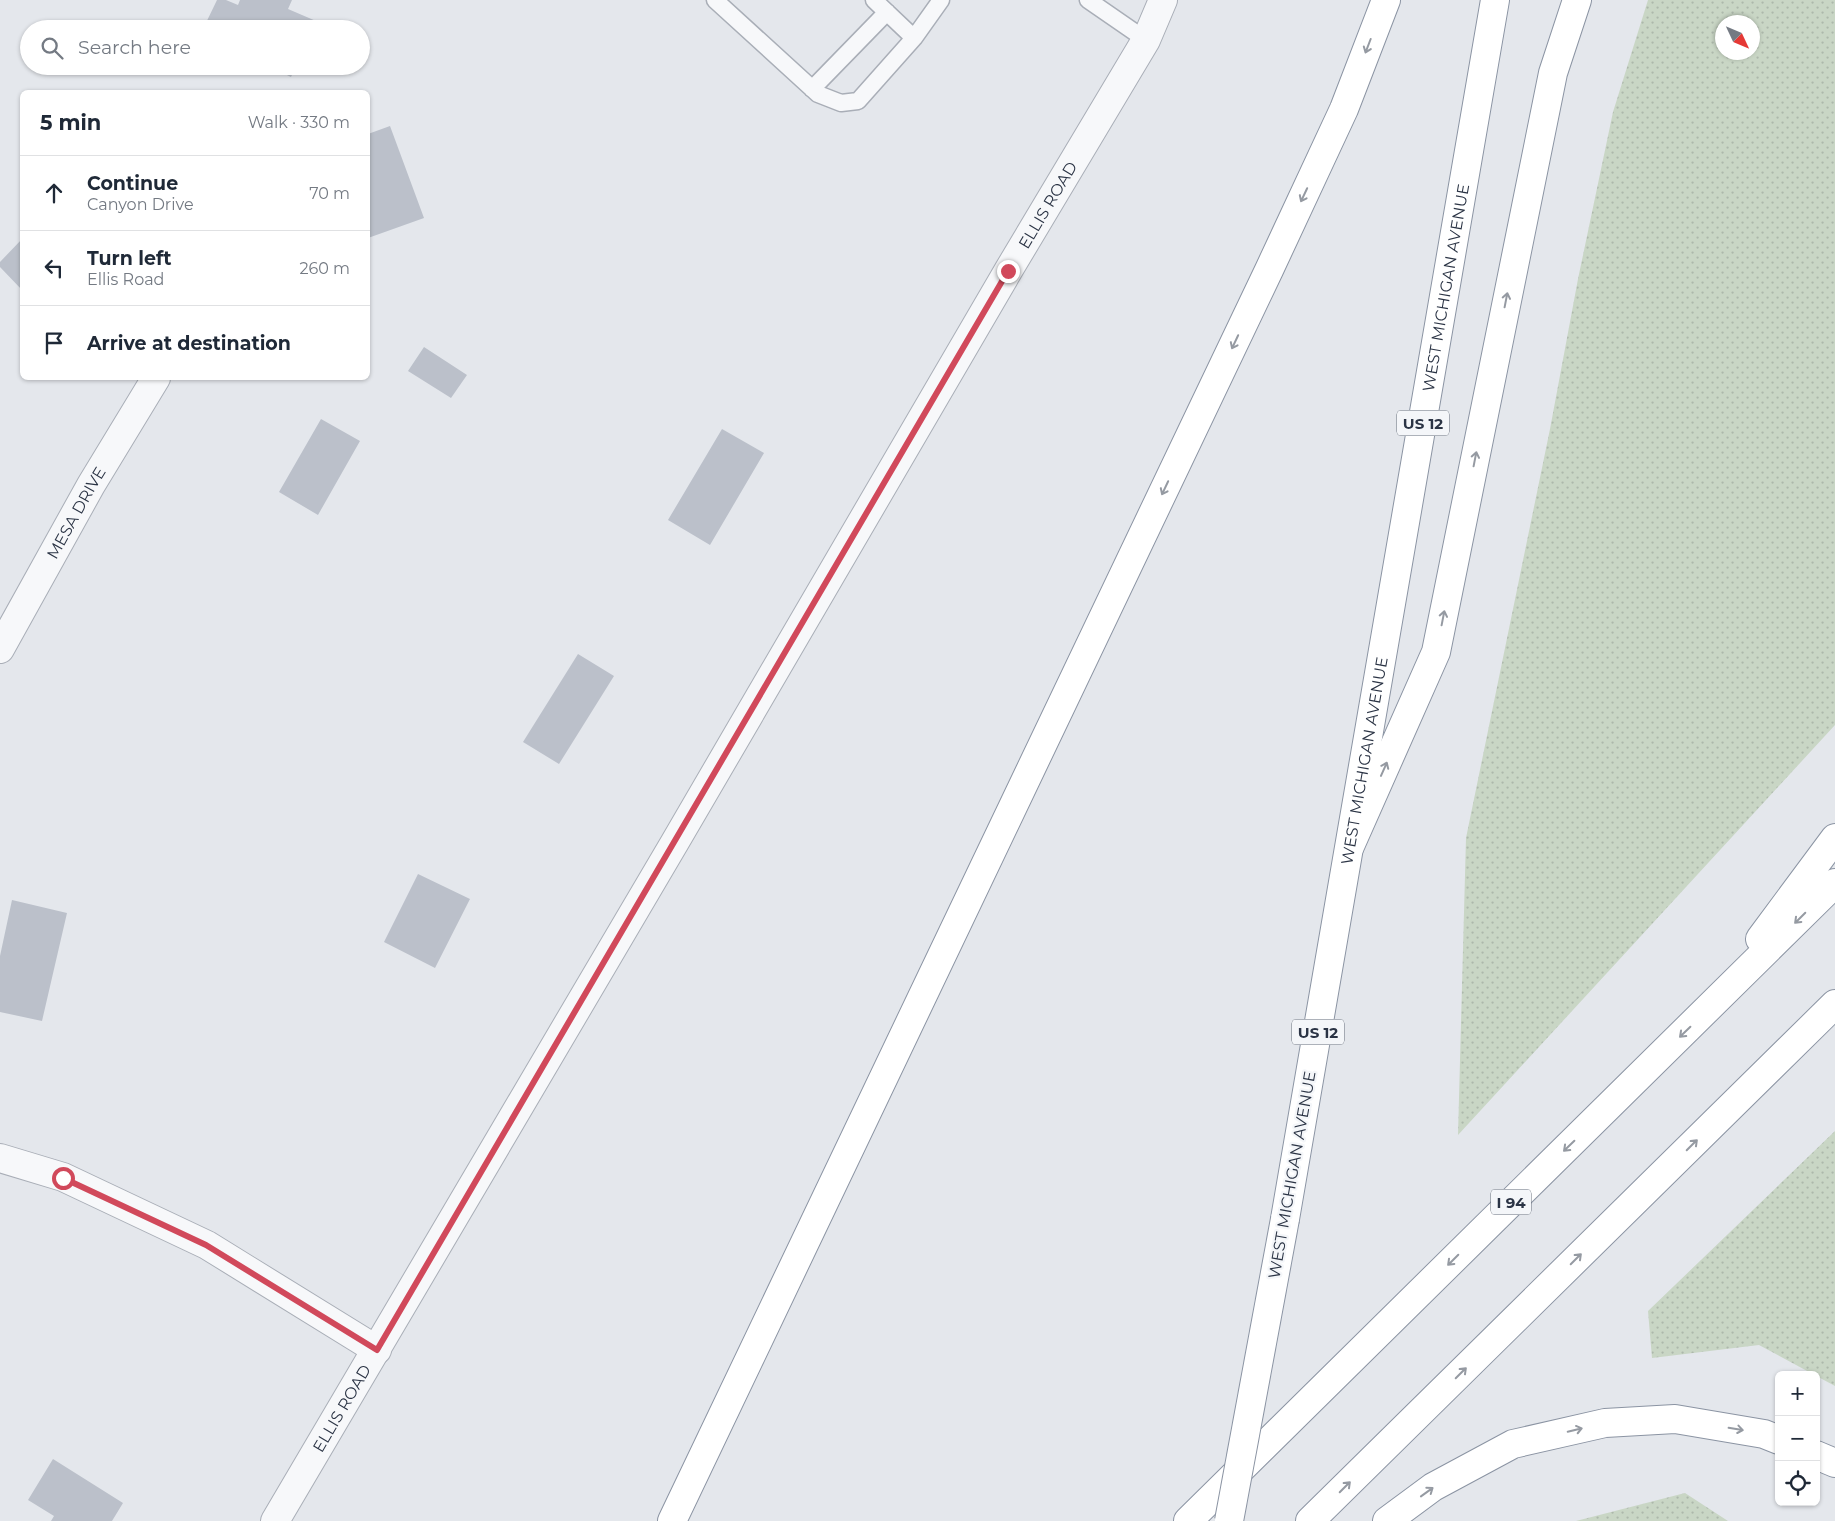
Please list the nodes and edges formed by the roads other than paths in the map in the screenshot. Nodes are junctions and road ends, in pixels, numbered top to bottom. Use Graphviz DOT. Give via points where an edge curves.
graph roads {
  1 [pos="715,0"];
  2 [pos="874,0"];
  3 [pos="941,0"];
  4 [pos="1088,0"];
  5 [pos="1163,0"];
  6 [pos="1386,0"];
  7 [pos="1495,0"];
  8 [pos="1577,0"];
  9 [pos="887,12"];
  10 [pos="914,38"];
  11 [pos="1146,40"];
  12 [pos="812,89"];
  13 [pos="155,380"];
  14 [pos="0,649"];
  15 [pos="1835,838"];
  16 [pos="1350,846"];
  17 [pos="1835,884"];
  18 [pos="1835,1004"];
  19 [pos="1704,1013"];
  20 [pos="0,1158"];
  21 [pos="377,1350"];
  22 [pos="1775,1438"];
  23 [pos="1820,1457"];
  24 [pos="1835,1463"];
  25 [pos="275,1521"];
  26 [pos="672,1521"];
  27 [pos="1188,1521"];
  28 [pos="1229,1521"];
  29 [pos="1310,1521"];
  30 [pos="1387,1521"];
  1 -- 12 [label="lane"];
  2 -- 9 [label="lane"];
  3 -- 10 [label="lane"];
  4 -- 11 [label="lane"];
  5 -- 11 [label="street, ELLIS ROAD"];
  6 -- 26 [label="highway, one-way" via="1344,109 1273,261"];
  7 -- 16 [label="highway, WEST MICHIGAN AVENUE / US 12"];
  16 -- 8 [label="highway, one-way" via="1436,652 1553,73"];
  9 -- 10 [label="lane"];
  9 -- 12 [label="lane"];
  10 -- 12 [label="lane" via="858,101 842,103"];
  11 -- 21 [label="street, ELLIS ROAD"];
  13 -- 14 [label="street, MESA DRIVE"];
  15 -- 19 [label="highway"];
  16 -- 28 [label="highway, WEST MICHIGAN AVENUE / US 12, bridge"];
  17 -- 19 [label="highway, I 94, one-way"];
  29 -- 18 [label="highway, one-way"];
  19 -- 27 [label="highway, I 94, one-way"];
  20 -- 21 [label="street" via="63,1178 206,1245"];
  21 -- 25 [label="street, ELLIS ROAD"];
  30 -- 22 [label="highway, one-way" via="1433,1487 1513,1444 1605,1423 1675,1419"];
  23 -- 24 [label="highway"];
}
